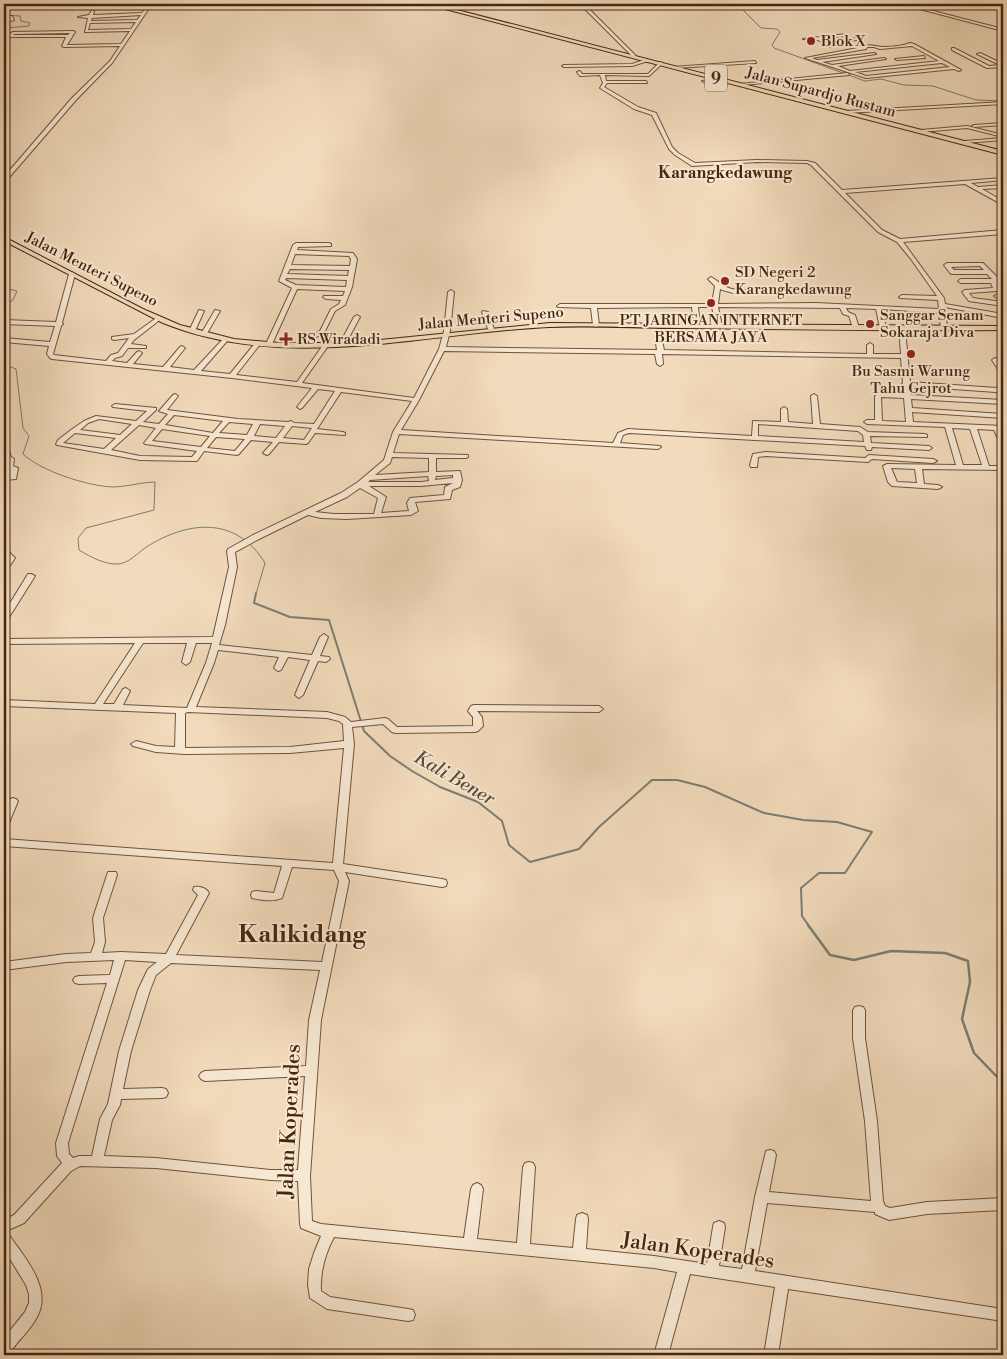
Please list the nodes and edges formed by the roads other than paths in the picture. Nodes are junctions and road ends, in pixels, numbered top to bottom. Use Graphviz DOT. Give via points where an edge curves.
graph roads {
  1 [pos="429,4"];
  2 [pos="582,4"];
  3 [pos="903,4"];
  4 [pos="149,6"];
  5 [pos="50,8"];
  6 [pos="58,12"];
  7 [pos="143,14"];
  8 [pos="80,17"];
  9 [pos="4,18"];
  10 [pos="90,20"];
  11 [pos="138,20"];
  12 [pos="4,22"];
  13 [pos="1003,24"];
  14 [pos="988,26"];
  15 [pos="131,28"];
  16 [pos="1003,30"];
  17 [pos="33,32"];
  18 [pos="129,35"];
  19 [pos="68,36"];
  20 [pos="86,36"];
  21 [pos="842,36"];
  22 [pos="30,37"];
  23 [pos="850,37"];
  24 [pos="805,39"];
  25 [pos="821,40"];
  26 [pos="857,41"];
  27 [pos="122,45"];
  28 [pos="865,46"];
  29 [pos="880,48"];
  30 [pos="953,49"];
  31 [pos="923,51"];
  32 [pos="905,52"];
  33 [pos="914,52"];
  34 [pos="875,54"];
  35 [pos="979,54"];
  36 [pos="860,56"];
  37 [pos="895,56"];
  38 [pos="635,57"];
  39 [pos="933,57"];
  40 [pos="884,59"];
  41 [pos="647,60"];
  42 [pos="816,61"];
  43 [pos="871,61"];
  44 [pos="755,62"];
  45 [pos="942,62"];
  46 [pos="661,63"];
  47 [pos="906,65"];
  48 [pos="1003,65"];
  49 [pos="564,66"];
  50 [pos="829,66"];
  51 [pos="895,66"];
  52 [pos="675,67"];
  53 [pos="952,68"];
  54 [pos="959,70"];
  55 [pos="579,72"];
  56 [pos="906,72"];
  57 [pos="846,73"];
  58 [pos="602,74"];
  59 [pos="724,80"];
  60 [pos="704,81"];
  61 [pos="604,82"];
  62 [pos="646,82"];
  63 [pos="741,84"];
  64 [pos="1003,103"];
  65 [pos="846,112"];
  66 [pos="1003,124"];
  67 [pos="967,127"];
  68 [pos="921,131"];
  69 [pos="1003,138"];
  70 [pos="965,142"];
  71 [pos="1003,153"];
  72 [pos="1003,179"];
  73 [pos="4,180"];
  74 [pos="966,182"];
  75 [pos="1003,186"];
  76 [pos="978,188"];
  77 [pos="842,192"];
  78 [pos="1003,193"];
  79 [pos="989,194"];
  80 [pos="1002,201"];
  81 [pos="1003,232"];
  82 [pos="4,239"];
  83 [pos="899,241"];
  84 [pos="329,246"];
  85 [pos="293,252"];
  86 [pos="975,258"];
  87 [pos="939,259"];
  88 [pos="288,264"];
  89 [pos="981,264"];
  90 [pos="353,265"];
  91 [pos="947,265"];
  92 [pos="987,272"];
  93 [pos="72,274"];
  94 [pos="284,276"];
  95 [pos="350,278"];
  96 [pos="711,279"];
  97 [pos="961,281"];
  98 [pos="998,281"];
  99 [pos="718,286"];
  100 [pos="295,287"];
  101 [pos="347,289"];
  102 [pos="451,292"];
  103 [pos="754,292"];
  104 [pos="1003,294"];
  105 [pos="768,296"];
  106 [pos="902,296"];
  107 [pos="326,297"];
  108 [pos="345,298"];
  109 [pos="916,301"];
  110 [pos="1003,302"];
  111 [pos="771,305"];
  112 [pos="942,305"];
  113 [pos="560,306"];
  114 [pos="594,306"];
  115 [pos="695,306"];
  116 [pos="715,306"];
  117 [pos="843,306"];
  118 [pos="323,307"];
  119 [pos="879,307"];
  120 [pos="338,308"];
  121 [pos="917,309"];
  122 [pos="201,311"];
  123 [pos="217,311"];
  124 [pos="485,312"];
  125 [pos="1003,316"];
  126 [pos="357,317"];
  127 [pos="159,318"];
  128 [pos="4,322"];
  129 [pos="60,324"];
  130 [pos="596,325"];
  131 [pos="697,326"];
  132 [pos="719,326"];
  133 [pos="856,328"];
  134 [pos="883,328"];
  135 [pos="944,328"];
  136 [pos="1003,328"];
  137 [pos="491,329"];
  138 [pos="902,329"];
  139 [pos="192,331"];
  140 [pos="204,334"];
  141 [pos="447,334"];
  142 [pos="135,336"];
  143 [pos="658,336"];
  144 [pos="114,338"];
  145 [pos="226,339"];
  146 [pos="4,340"];
  147 [pos="258,343"];
  148 [pos="54,344"];
  149 [pos="269,344"];
  150 [pos="342,345"];
  151 [pos="870,345"];
  152 [pos="126,346"];
  153 [pos="306,346"];
  154 [pos="325,346"];
  155 [pos="144,347"];
  156 [pos="182,348"];
  157 [pos="442,350"];
  158 [pos="660,352"];
  159 [pos="139,353"];
  160 [pos="816,355"];
  161 [pos="870,356"];
  162 [pos="904,356"];
  163 [pos="995,360"];
  164 [pos="822,361"];
  165 [pos="108,363"];
  166 [pos="660,364"];
  167 [pos="129,365"];
  168 [pos="165,369"];
  169 [pos="196,372"];
  170 [pos="1003,373"];
  171 [pos="232,376"];
  172 [pos="906,381"];
  173 [pos="298,385"];
  174 [pos="316,387"];
  175 [pos="339,390"];
  176 [pos="1003,393"];
  177 [pos="175,396"];
  178 [pos="814,396"];
  179 [pos="907,397"];
  180 [pos="416,400"];
  181 [pos="1003,402"];
  182 [pos="115,406"];
  183 [pos="300,407"];
  184 [pos="153,409"];
  185 [pos="784,409"];
  186 [pos="910,410"];
  187 [pos="162,411"];
  188 [pos="172,412"];
  189 [pos="1003,416"];
  190 [pos="227,420"];
  191 [pos="258,422"];
  192 [pos="867,422"];
  193 [pos="879,422"];
  194 [pos="291,423"];
  195 [pos="137,424"];
  196 [pos="785,424"];
  197 [pos="910,424"];
  198 [pos="923,424"];
  199 [pos="817,426"];
  200 [pos="948,426"];
  201 [pos="973,426"];
  202 [pos="161,427"];
  203 [pos="315,428"];
  204 [pos="1000,428"];
  205 [pos="73,431"];
  206 [pos="396,432"];
  207 [pos="343,434"];
  208 [pos="866,434"];
  209 [pos="215,435"];
  210 [pos="925,436"];
  211 [pos="122,437"];
  212 [pos="249,437"];
  213 [pos="755,438"];
  214 [pos="278,439"];
  215 [pos="147,443"];
  216 [pos="1003,443"];
  217 [pos="4,444"];
  218 [pos="617,444"];
  219 [pos="868,446"];
  220 [pos="174,447"];
  221 [pos="658,447"];
  222 [pos="929,448"];
  223 [pos="204,450"];
  224 [pos="106,451"];
  225 [pos="267,453"];
  226 [pos="389,455"];
  227 [pos="433,456"];
  228 [pos="466,456"];
  229 [pos="6,457"];
  230 [pos="133,457"];
  231 [pos="869,457"];
  232 [pos="164,460"];
  233 [pos="886,462"];
  234 [pos="934,464"];
  235 [pos="754,465"];
  236 [pos="918,466"];
  237 [pos="6,467"];
  238 [pos="960,467"];
  239 [pos="986,468"];
  240 [pos="1003,468"];
  241 [pos="432,474"];
  242 [pos="4,478"];
  243 [pos="369,478"];
  244 [pos="458,480"];
  245 [pos="432,482"];
  246 [pos="361,484"];
  247 [pos="921,486"];
  248 [pos="938,487"];
  249 [pos="309,513"];
  250 [pos="377,515"];
  251 [pos="256,537"];
  252 [pos="4,552"];
  253 [pos="4,568"];
  254 [pos="31,576"];
  255 [pos="4,618"];
  256 [pos="324,637"];
  257 [pos="4,640"];
  258 [pos="141,640"];
  259 [pos="192,640"];
  260 [pos="216,643"];
  261 [pos="285,654"];
  262 [pos="315,658"];
  263 [pos="326,659"];
  264 [pos="186,662"];
  265 [pos="278,668"];
  266 [pos="126,691"];
  267 [pos="299,695"];
  268 [pos="4,703"];
  269 [pos="97,707"];
  270 [pos="117,708"];
  271 [pos="599,709"];
  272 [pos="186,710"];
  273 [pos="352,725"];
  274 [pos="136,744"];
  275 [pos="348,744"];
  276 [pos="180,750"];
  277 [pos="13,802"];
  278 [pos="4,822"];
  279 [pos="4,842"];
  280 [pos="288,864"];
  281 [pos="338,867"];
  282 [pos="112,875"];
  283 [pos="442,883"];
  284 [pos="198,890"];
  285 [pos="256,895"];
  286 [pos="96,956"];
  287 [pos="121,956"];
  288 [pos="169,958"];
  289 [pos="4,966"];
  290 [pos="327,966"];
  291 [pos="114,979"];
  292 [pos="79,980"];
  293 [pos="859,1010"];
  294 [pos="310,1071"];
  295 [pos="205,1076"];
  296 [pos="162,1093"];
  297 [pos="117,1094"];
  298 [pos="770,1155"];
  299 [pos="97,1162"];
  300 [pos="71,1164"];
  301 [pos="529,1167"];
  302 [pos="304,1176"];
  303 [pos="477,1189"];
  304 [pos="761,1197"];
  305 [pos="1003,1204"];
  306 [pos="878,1207"];
  307 [pos="582,1219"];
  308 [pos="4,1226"];
  309 [pos="719,1227"];
  310 [pos="331,1230"];
  311 [pos="4,1239"];
  312 [pos="470,1244"];
  313 [pos="523,1249"];
  314 [pos="579,1254"];
  315 [pos="685,1266"];
  316 [pos="712,1271"];
  317 [pos="747,1276"];
  318 [pos="782,1282"];
  319 [pos="408,1315"];
  320 [pos="1003,1315"];
  321 [pos="4,1349"];
  322 [pos="661,1355"];
  323 [pos="771,1355"];
  1 -- 38 [label="highway, Jalan Supardjo Rustam / 9"];
  2 -- 38 [label="street"];
  3 -- 14 [label="street"];
  4 -- 5 [label="street"];
  4 -- 7 [label="street"];
  4 -- 10 [label="street"];
  6 -- 10 [label="street"];
  7 -- 10 [label="street"];
  7 -- 11 [label="street"];
  8 -- 10 [label="street"];
  9 -- 12 [label="street" via="11,17 12,20"];
  10 -- 11 [label="street"];
  10 -- 15 [label="street" via="88,31"];
  11 -- 15 [label="street"];
  13 -- 14 [label="street"];
  14 -- 16 [label="street"];
  15 -- 18 [label="street"];
  17 -- 19 [label="street" via="74,32"];
  17 -- 22 [label="street"];
  17 -- 22 [label="street" via="12,32 8,36"];
  18 -- 20 [label="street"];
  18 -- 27 [label="street"];
  19 -- 22 [label="street"];
  19 -- 27 [label="street" via="62,45"];
  21 -- 23 [label="street"];
  21 -- 25 [label="street"];
  23 -- 25 [label="street"];
  23 -- 26 [label="street"];
  24 -- 25 [label="street"];
  25 -- 26 [label="street" via="830,46"];
  26 -- 28 [label="street"];
  27 -- 73 [label="street" via="111,62 74,99"];
  28 -- 29 [label="street"];
  28 -- 34 [label="street"];
  28 -- 42 [label="street" via="807,57"];
  29 -- 31 [label="street" via="912,45"];
  29 -- 34 [label="street" via="888,54"];
  30 -- 48 [label="street" via="988,67"];
  31 -- 33 [label="street"];
  31 -- 39 [label="street"];
  32 -- 37 [label="street"];
  34 -- 36 [label="street"];
  34 -- 40 [label="street"];
  35 -- 48 [label="street"];
  36 -- 42 [label="street"];
  36 -- 43 [label="street"];
  37 -- 39 [label="street"];
  37 -- 47 [label="street"];
  38 -- 41 [label="highway, Jalan Supardjo Rustam / 9"];
  39 -- 45 [label="street"];
  40 -- 43 [label="street"];
  40 -- 51 [label="street"];
  41 -- 46 [label="highway, Jalan Supardjo Rustam / 9"];
  41 -- 49 [label="street" via="632,65"];
  42 -- 50 [label="street"];
  43 -- 50 [label="street"];
  44 -- 52 [label="street"];
  45 -- 47 [label="street"];
  45 -- 53 [label="street"];
  46 -- 52 [label="highway, Jalan Supardjo Rustam / 9"];
  46 -- 58 [label="street" via="650,74"];
  47 -- 51 [label="street"];
  50 -- 57 [label="street"];
  51 -- 56 [label="street"];
  51 -- 57 [label="street"];
  52 -- 59 [label="highway, Jalan Supardjo Rustam / 9"];
  53 -- 54 [label="street"];
  53 -- 56 [label="street"];
  55 -- 58 [label="street" via="580,75"];
  56 -- 57 [label="street" via="867,77"];
  57 -- 63 [label="street"];
  58 -- 61 [label="street"];
  59 -- 60 [label="street"];
  59 -- 63 [label="highway, Jalan Supardjo Rustam / 9"];
  61 -- 62 [label="street"];
  61 -- 77 [label="street" via="603,88 636,108 654,114 669,146 694,165 809,162"];
  63 -- 65 [label="highway, Jalan Supardjo Rustam / 9"];
  64 -- 65 [label="street"];
  65 -- 68 [label="highway, Jalan Supardjo Rustam / 9"];
  66 -- 67 [label="street"];
  67 -- 68 [label="street"];
  67 -- 69 [label="street"];
  68 -- 70 [label="highway, Jalan Supardjo Rustam / 9"];
  69 -- 70 [label="street"];
  70 -- 71 [label="highway, Jalan Supardjo Rustam / 9"];
  72 -- 74 [label="street"];
  74 -- 76 [label="street"];
  74 -- 77 [label="street"];
  75 -- 76 [label="street"];
  76 -- 79 [label="street"];
  77 -- 83 [label="street" via="880,231"];
  78 -- 79 [label="street"];
  79 -- 80 [label="street"];
  81 -- 83 [label="street"];
  82 -- 93 [label="main road, Jalan Menteri Supeno"];
  83 -- 112 [label="street"];
  84 -- 85 [label="street" via="297,245"];
  85 -- 88 [label="street"];
  85 -- 90 [label="street" via="351,254"];
  86 -- 89 [label="street"];
  87 -- 91 [label="street"];
  88 -- 90 [label="street"];
  88 -- 94 [label="street"];
  89 -- 91 [label="street"];
  89 -- 92 [label="street"];
  90 -- 95 [label="street"];
  91 -- 92 [label="street" via="952,272"];
  92 -- 98 [label="street"];
  93 -- 127 [label="main road, Jalan Menteri Supeno"];
  93 -- 129 [label="street"];
  94 -- 95 [label="street"];
  94 -- 100 [label="street" via="282,282"];
  95 -- 101 [label="street"];
  96 -- 99 [label="street"];
  97 -- 98 [label="street"];
  98 -- 110 [label="street" via="997,289 965,292 971,300"];
  99 -- 103 [label="street" via="735,292"];
  99 -- 116 [label="street"];
  100 -- 101 [label="street"];
  100 -- 149 [label="street"];
  101 -- 108 [label="street"];
  102 -- 141 [label="street"];
  104 -- 110 [label="street" via="997,296"];
  105 -- 111 [label="street"];
  106 -- 112 [label="street"];
  107 -- 108 [label="street"];
  108 -- 120 [label="street"];
  109 -- 121 [label="street"];
  111 -- 116 [label="street"];
  111 -- 117 [label="street"];
  112 -- 121 [label="street"];
  112 -- 125 [label="street"];
  112 -- 135 [label="street"];
  113 -- 114 [label="street"];
  114 -- 115 [label="street"];
  114 -- 130 [label="street"];
  115 -- 116 [label="street"];
  115 -- 131 [label="street"];
  116 -- 132 [label="street"];
  117 -- 119 [label="street"];
  117 -- 133 [label="street" via="845,314 852,315"];
  118 -- 120 [label="street"];
  119 -- 121 [label="street"];
  119 -- 134 [label="street"];
  120 -- 153 [label="street" via="333,310 322,332 312,337"];
  122 -- 139 [label="street"];
  123 -- 140 [label="street"];
  124 -- 137 [label="street"];
  126 -- 150 [label="street"];
  127 -- 139 [label="main road, Jalan Menteri Supeno"];
  127 -- 142 [label="street"];
  128 -- 129 [label="street"];
  129 -- 148 [label="street"];
  130 -- 131 [label="main road, Jalan Menteri Supeno"];
  130 -- 137 [label="main road, Jalan Menteri Supeno"];
  131 -- 132 [label="main road, Jalan Menteri Supeno"];
  132 -- 133 [label="main road, Jalan Menteri Supeno"];
  133 -- 134 [label="main road, Jalan Menteri Supeno"];
  134 -- 138 [label="main road, Jalan Menteri Supeno"];
  135 -- 136 [label="main road, Jalan Menteri Supeno"];
  135 -- 138 [label="main road, Jalan Menteri Supeno"];
  137 -- 141 [label="main road, Jalan Menteri Supeno"];
  138 -- 162 [label="street"];
  139 -- 140 [label="main road, Jalan Menteri Supeno"];
  140 -- 145 [label="main road, Jalan Menteri Supeno"];
  141 -- 150 [label="main road, Jalan Menteri Supeno"];
  141 -- 157 [label="street"];
  142 -- 144 [label="street"];
  142 -- 152 [label="street"];
  143 -- 158 [label="street"];
  145 -- 147 [label="main road, Jalan Menteri Supeno"];
  145 -- 169 [label="street"];
  146 -- 148 [label="street"];
  147 -- 149 [label="main road, Jalan Menteri Supeno"];
  147 -- 171 [label="street"];
  148 -- 165 [label="street" via="52,357"];
  149 -- 153 [label="main road, Jalan Menteri Supeno"];
  150 -- 154 [label="main road, Jalan Menteri Supeno"];
  151 -- 161 [label="street"];
  152 -- 155 [label="street"];
  152 -- 165 [label="street"];
  153 -- 154 [label="main road, Jalan Menteri Supeno"];
  154 -- 173 [label="street"];
  156 -- 168 [label="street"];
  157 -- 158 [label="street" via="561,348"];
  157 -- 180 [label="street"];
  158 -- 160 [label="street"];
  158 -- 166 [label="street"];
  159 -- 167 [label="street"];
  160 -- 161 [label="street"];
  160 -- 164 [label="street"];
  161 -- 162 [label="street"];
  162 -- 172 [label="street"];
  163 -- 170 [label="street"];
  165 -- 167 [label="street"];
  167 -- 168 [label="street"];
  168 -- 169 [label="street"];
  169 -- 171 [label="street"];
  171 -- 173 [label="street"];
  172 -- 176 [label="street"];
  172 -- 179 [label="street"];
  173 -- 174 [label="street"];
  174 -- 175 [label="street"];
  174 -- 183 [label="street"];
  175 -- 180 [label="street"];
  175 -- 203 [label="street"];
  177 -- 187 [label="street"];
  178 -- 199 [label="street"];
  179 -- 181 [label="street"];
  179 -- 186 [label="street"];
  179 -- 193 [label="street" via="877,396"];
  180 -- 206 [label="street"];
  182 -- 184 [label="street"];
  184 -- 187 [label="street"];
  184 -- 195 [label="street"];
  185 -- 196 [label="street"];
  186 -- 189 [label="street"];
  186 -- 197 [label="street"];
  187 -- 188 [label="street"];
  188 -- 190 [label="street"];
  188 -- 202 [label="street"];
  190 -- 191 [label="street"];
  190 -- 209 [label="street"];
  191 -- 194 [label="street"];
  191 -- 212 [label="street"];
  192 -- 193 [label="street"];
  193 -- 197 [label="street"];
  194 -- 203 [label="street"];
  194 -- 214 [label="street"];
  195 -- 202 [label="street"];
  195 -- 205 [label="street" via="95,418"];
  195 -- 211 [label="street"];
  196 -- 199 [label="street"];
  196 -- 213 [label="street" via="755,422"];
  197 -- 198 [label="street"];
  198 -- 200 [label="street"];
  198 -- 210 [label="street"];
  199 -- 208 [label="street" via="860,428"];
  200 -- 201 [label="street"];
  200 -- 238 [label="street"];
  201 -- 204 [label="street"];
  201 -- 239 [label="street"];
  202 -- 209 [label="street"];
  202 -- 215 [label="street"];
  203 -- 207 [label="street"];
  203 -- 214 [label="street" via="304,445"];
  204 -- 216 [label="street"];
  205 -- 211 [label="street"];
  205 -- 224 [label="street" via="59,444"];
  206 -- 218 [label="street"];
  206 -- 226 [label="street"];
  208 -- 210 [label="street"];
  208 -- 219 [label="street"];
  209 -- 212 [label="street"];
  209 -- 223 [label="street"];
  210 -- 222 [label="street"];
  211 -- 224 [label="street"];
  212 -- 214 [label="street"];
  212 -- 223 [label="street" via="237,453"];
  213 -- 218 [label="street" via="628,431 620,434"];
  213 -- 219 [label="street"];
  214 -- 225 [label="street"];
  215 -- 220 [label="street"];
  215 -- 230 [label="street"];
  217 -- 229 [label="street"];
  218 -- 221 [label="street"];
  219 -- 222 [label="street"];
  219 -- 231 [label="street"];
  220 -- 223 [label="street"];
  220 -- 232 [label="street"];
  222 -- 234 [label="street"];
  223 -- 232 [label="street" via="194,459"];
  224 -- 230 [label="street"];
  226 -- 227 [label="street"];
  226 -- 243 [label="street"];
  227 -- 228 [label="street"];
  227 -- 241 [label="street"];
  229 -- 237 [label="street" via="10,459"];
  230 -- 232 [label="street"];
  231 -- 233 [label="street"];
  231 -- 235 [label="street" via="868,460 760,454 754,456"];
  233 -- 234 [label="street"];
  233 -- 236 [label="street"];
  233 -- 247 [label="street" via="892,482"];
  234 -- 236 [label="street"];
  234 -- 238 [label="street"];
  236 -- 247 [label="street"];
  237 -- 242 [label="street" via="14,468 13,477"];
  238 -- 239 [label="street"];
  239 -- 240 [label="street"];
  241 -- 243 [label="street"];
  241 -- 244 [label="street" via="457,473"];
  241 -- 245 [label="street"];
  243 -- 246 [label="street"];
  244 -- 245 [label="street"];
  244 -- 250 [label="street" via="456,486 448,489 447,497 412,501 412,512"];
  245 -- 246 [label="street"];
  246 -- 249 [label="street"];
  246 -- 250 [label="street" via="382,497"];
  247 -- 248 [label="street"];
  249 -- 250 [label="street"];
  249 -- 251 [label="street"];
  251 -- 260 [label="street" via="231,551 231,586"];
  252 -- 253 [label="street" via="11,558"];
  254 -- 255 [label="street"];
  256 -- 262 [label="street"];
  257 -- 258 [label="street"];
  258 -- 259 [label="street"];
  258 -- 269 [label="street"];
  259 -- 260 [label="street"];
  259 -- 264 [label="street"];
  260 -- 261 [label="street"];
  260 -- 272 [label="street"];
  261 -- 262 [label="street"];
  261 -- 265 [label="street"];
  262 -- 263 [label="street"];
  262 -- 267 [label="street"];
  266 -- 270 [label="street"];
  268 -- 269 [label="street"];
  269 -- 270 [label="street"];
  270 -- 272 [label="street"];
  271 -- 273 [label="street" via="474,708 472,711 478,720 475,729 406,731 395,730 385,721"];
  272 -- 273 [label="street" via="327,715"];
  272 -- 276 [label="street"];
  273 -- 275 [label="street, Jalan Koperades"];
  274 -- 276 [label="street"];
  275 -- 276 [label="street" via="290,750"];
  275 -- 281 [label="street, Jalan Koperades"];
  277 -- 278 [label="street"];
  279 -- 280 [label="street"];
  280 -- 281 [label="street"];
  280 -- 285 [label="street" via="278,895"];
  281 -- 283 [label="street"];
  281 -- 290 [label="street, Jalan Koperades" via="344,881"];
  282 -- 286 [label="street" via="98,918 100,942"];
  284 -- 288 [label="street" via="204,894 202,900"];
  286 -- 287 [label="street"];
  286 -- 289 [label="street"];
  287 -- 288 [label="street"];
  287 -- 291 [label="street"];
  288 -- 290 [label="street"];
  288 -- 297 [label="street" via="152,972 144,990 125,1051"];
  290 -- 294 [label="street, Jalan Koperades" via="315,1020"];
  291 -- 292 [label="street"];
  291 -- 300 [label="street" via="62,1143 62,1156"];
  293 -- 306 [label="street" via="859,1038 871,1121"];
  294 -- 295 [label="street"];
  294 -- 302 [label="street, Jalan Koperades"];
  296 -- 297 [label="street"];
  297 -- 299 [label="street" via="106,1117"];
  298 -- 304 [label="street"];
  299 -- 300 [label="street"];
  299 -- 302 [label="street" via="156,1163"];
  300 -- 308 [label="street" via="27,1212"];
  301 -- 313 [label="street"];
  302 -- 310 [label="street, Jalan Koperades" via="306,1224"];
  303 -- 312 [label="street"];
  304 -- 306 [label="street"];
  304 -- 317 [label="street"];
  305 -- 306 [label="street" via="928,1208 889,1214"];
  307 -- 314 [label="street"];
  309 -- 316 [label="street"];
  310 -- 312 [label="street, Jalan Koperades"];
  310 -- 319 [label="street" via="316,1266 315,1294 327,1303"];
  311 -- 321 [label="street" via="34,1288 36,1303 33,1313"];
  312 -- 313 [label="street, Jalan Koperades"];
  313 -- 314 [label="street, Jalan Koperades"];
  314 -- 315 [label="street, Jalan Koperades"];
  315 -- 316 [label="street, Jalan Koperades"];
  315 -- 322 [label="street"];
  316 -- 317 [label="street, Jalan Koperades"];
  317 -- 318 [label="street, Jalan Koperades"];
  318 -- 320 [label="street, Jalan Koperades"];
  318 -- 323 [label="street"];
}
